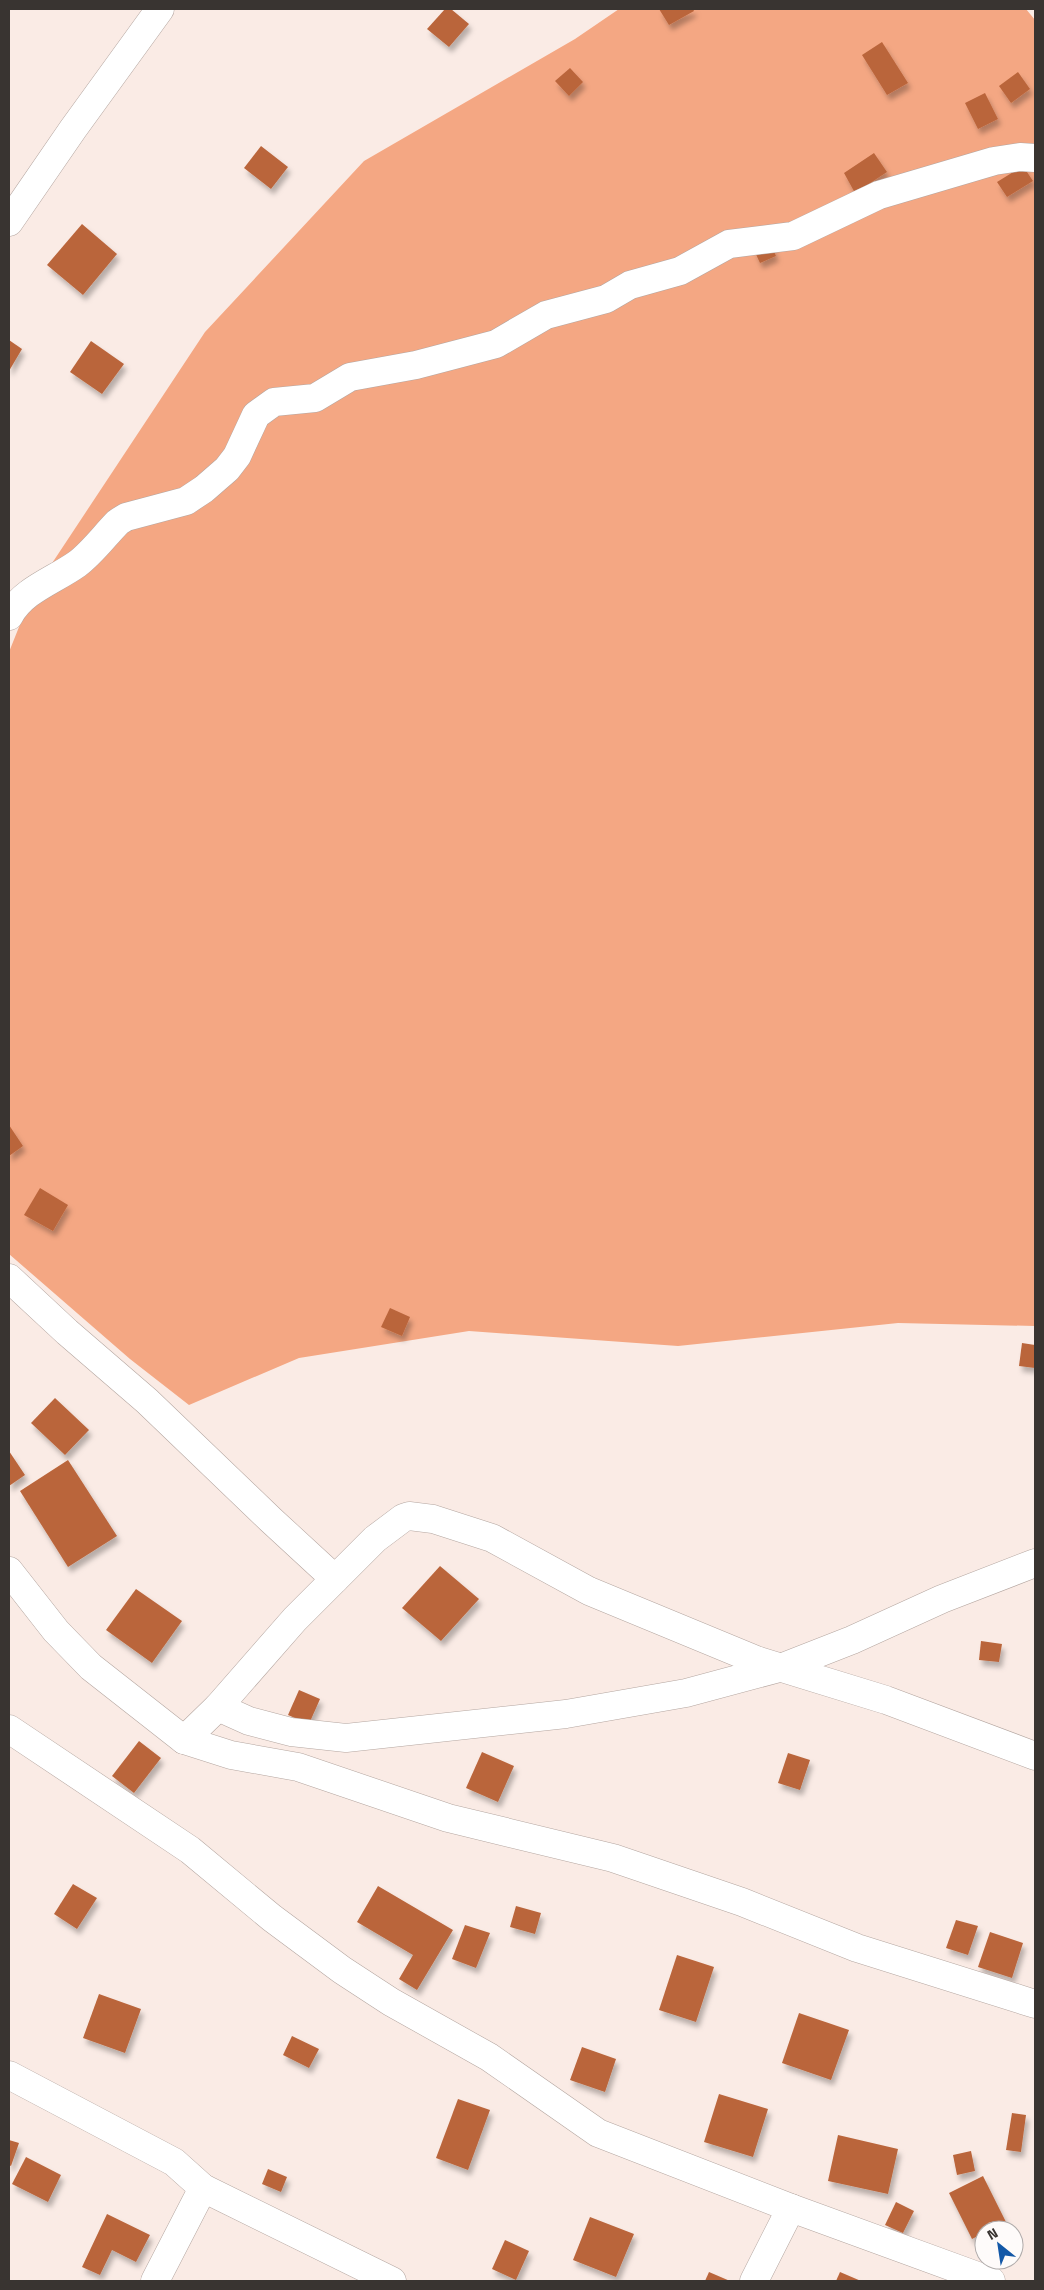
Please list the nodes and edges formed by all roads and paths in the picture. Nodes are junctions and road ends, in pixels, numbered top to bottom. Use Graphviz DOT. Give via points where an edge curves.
graph roads {
  1 [pos="160,9"];
  2 [pos="1035,158"];
  3 [pos="9,222"];
  4 [pos="9,616"];
  5 [pos="9,1278"];
  6 [pos="1035,1563"];
  7 [pos="9,1571"];
  8 [pos="336,1579"];
  9 [pos="783,1667"];
  10 [pos="218,1708"];
  11 [pos="9,1729"];
  12 [pos="184,1740"];
  13 [pos="1035,1756"];
  14 [pos="1035,2004"];
  15 [pos="9,2075"];
  16 [pos="203,2188"];
  17 [pos="791,2208"];
  18 [pos="155,2281"];
  19 [pos="392,2281"];
  20 [pos="754,2281"];
  21 [pos="990,2281"];
  1 -- 3 [label="street"];
  2 -- 4 [label="street" via="994,161 880,195 793,236 728,244 680,271 630,285 606,299 546,315 496,344 416,365 350,376 315,398 274,402 256,416 237,456 204,490 186,501 118,522 79,562 24,596"];
  5 -- 8 [label="street" via="147,1401"];
  6 -- 9 [label="street"];
  7 -- 12 [label="street" via="56,1631 91,1667"];
  8 -- 9 [label="street" via="375,1539 403,1518 433,1520 492,1538 589,1591 756,1660"];
  8 -- 10 [label="street" via="295,1619"];
  9 -- 10 [label="street" via="686,1693 566,1714 379,1736 346,1738 291,1732 249,1722"];
  9 -- 13 [label="street" via="886,1700"];
  10 -- 12 [label="street"];
  11 -- 17 [label="street" via="190,1850 272,1918 342,1970 488,2057 598,2133"];
  12 -- 14 [label="street" via="232,1755 298,1767 448,1818 613,1858 742,1902 857,1948"];
  15 -- 16 [label="street" via="174,2162"];
  16 -- 18 [label="street"];
  16 -- 19 [label="street"];
  17 -- 20 [label="street"];
  17 -- 21 [label="street"];
}
